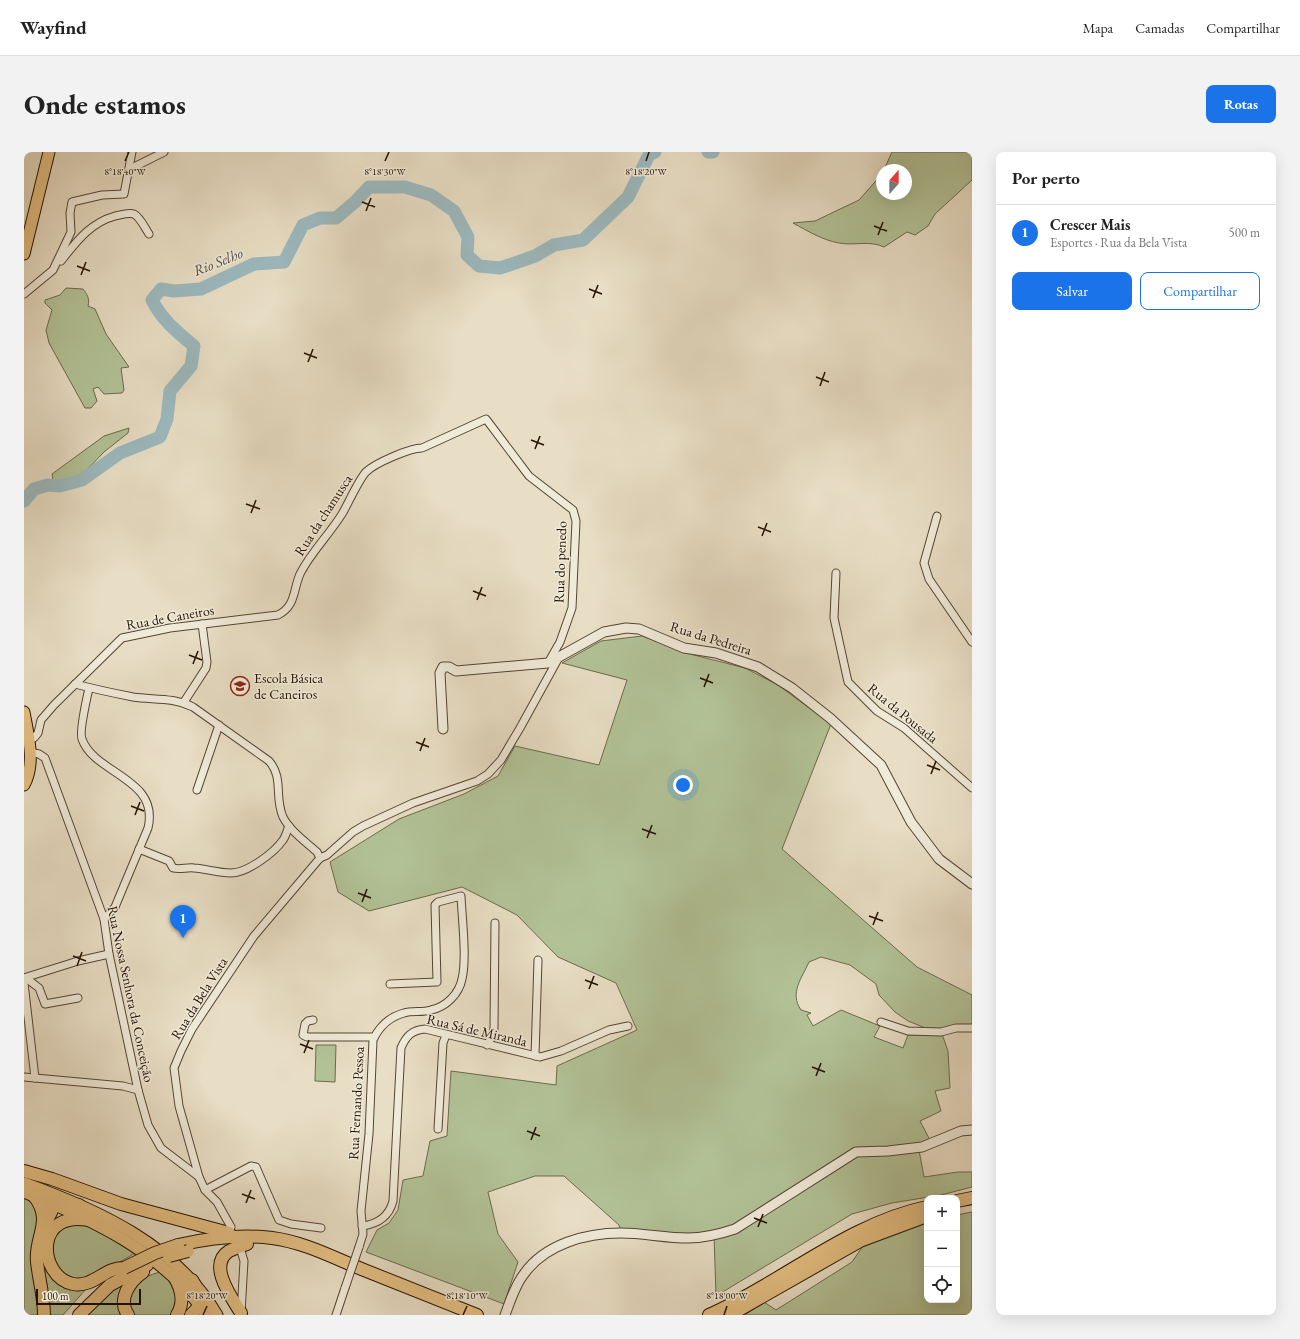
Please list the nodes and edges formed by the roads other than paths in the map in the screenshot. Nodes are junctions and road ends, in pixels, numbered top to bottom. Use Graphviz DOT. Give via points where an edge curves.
graph roads {
  1 [pos="49,152"];
  2 [pos="132,152"];
  3 [pos="164,152"];
  4 [pos="130,169"];
  5 [pos="149,234"];
  6 [pos="27,235"];
  7 [pos="24,254"];
  8 [pos="53,270"];
  9 [pos="24,294"];
  10 [pos="422,448"];
  11 [pos="937,516"];
  12 [pos="836,573"];
  13 [pos="266,616"];
  14 [pos="202,624"];
  15 [pos="972,642"];
  16 [pos="558,659"];
  17 [pos="548,664"];
  18 [pos="75,684"];
  19 [pos="89,688"];
  20 [pos="184,702"];
  21 [pos="24,712"];
  22 [pos="219,725"];
  23 [pos="443,728"];
  24 [pos="28,739"];
  25 [pos="30,752"];
  26 [pos="24,785"];
  27 [pos="972,788"];
  28 [pos="197,790"];
  29 [pos="289,826"];
  30 [pos="139,849"];
  31 [pos="320,858"];
  32 [pos="972,884"];
  33 [pos="104,919"];
  34 [pos="495,923"];
  35 [pos="109,954"];
  36 [pos="538,960"];
  37 [pos="25,980"];
  38 [pos="390,984"];
  39 [pos="78,998"];
  40 [pos="313,1020"];
  41 [pos="881,1022"];
  42 [pos="628,1026"];
  43 [pos="972,1028"];
  44 [pos="446,1035"];
  45 [pos="374,1037"];
  46 [pos="487,1045"];
  47 [pos="536,1056"];
  48 [pos="24,1077"];
  49 [pos="35,1078"];
  50 [pos="138,1090"];
  51 [pos="438,1129"];
  52 [pos="972,1130"];
  53 [pos="24,1171"];
  54 [pos="199,1177"];
  55 [pos="24,1183"];
  56 [pos="205,1190"];
  57 [pos="29,1194"];
  58 [pos="972,1198"];
  59 [pos="960,1200"];
  60 [pos="55,1205"];
  61 [pos="79,1205"];
  62 [pos="972,1206"];
  63 [pos="924,1208"];
  64 [pos="960,1208"];
  65 [pos="924,1217"];
  66 [pos="94,1221"];
  67 [pos="362,1226"];
  68 [pos="231,1227"];
  69 [pos="321,1228"];
  70 [pos="41,1237"];
  71 [pos="245,1244"];
  72 [pos="183,1248"];
  73 [pos="147,1265"];
  74 [pos="127,1270"];
  75 [pos="173,1275"];
  76 [pos="192,1280"];
  77 [pos="204,1310"];
  78 [pos="241,1314"];
  79 [pos="44,1315"];
  80 [pos="69,1315"];
  81 [pos="79,1315"];
  82 [pos="128,1315"];
  83 [pos="177,1315"];
  84 [pos="191,1315"];
  85 [pos="217,1315"];
  86 [pos="336,1315"];
  87 [pos="456,1315"];
  88 [pos="477,1315"];
  89 [pos="505,1315"];
  90 [pos="709,1315"];
  91 [pos="730,1315"];
  1 -- 6 [label="main road"];
  2 -- 4 [label="street"];
  3 -- 4 [label="street"];
  4 -- 8 [label="street" via="124,194 102,195 72,202 71,232"];
  5 -- 8 [label="street" via="134,214 110,218 85,232"];
  6 -- 7 [label="main road"];
  8 -- 9 [label="street"];
  10 -- 13 [label="street, Rua da chamusca" via="413,448 366,472 342,514 307,561 286,611"];
  10 -- 17 [label="street, Rua do penedo" via="486,418 529,476 573,510 576,521 572,608 560,642"];
  11 -- 15 [label="street" via="924,563 929,579"];
  12 -- 27 [label="street, Rua da Pousada" via="834,618 848,682 877,711 904,728"];
  13 -- 14 [label="street, Rua de Caneiros"];
  14 -- 18 [label="street, Rua de Caneiros" via="122,638"];
  14 -- 20 [label="street" via="206,668"];
  16 -- 17 [label="street, Rua da Pedreira"];
  16 -- 31 [label="street, Rua da Bela Vista" via="501,760 488,774 477,782 413,803 363,826"];
  16 -- 32 [label="street, Rua da Pedreira" via="604,632 626,628 639,629 684,648 716,653 758,667 792,688 830,718 882,765 911,822 939,859"];
  17 -- 23 [label="street, Rua da Pedreira" via="456,672 449,667 443,667 440,674"];
  18 -- 19 [label="street"];
  18 -- 24 [label="street, Rua de Caneiros" via="41,720 34,738"];
  19 -- 20 [label="street" via="134,697"];
  19 -- 30 [label="street" via="81,737 88,752 133,784 148,807 150,818"];
  20 -- 22 [label="street"];
  21 -- 24 [label="main road"];
  22 -- 28 [label="street"];
  22 -- 29 [label="street" via="276,768 280,808"];
  24 -- 25 [label="main road"];
  25 -- 26 [label="main road" via="30,768"];
  25 -- 33 [label="street, Rua Nossa Senhora da Conceição" via="45,758"];
  29 -- 30 [label="street" via="283,840 265,857 250,867 233,873 194,868 180,870 173,868 169,861"];
  29 -- 31 [label="street" via="317,852"];
  30 -- 33 [label="street" via="115,907"];
  31 -- 54 [label="street, Rua da Bela Vista" via="254,936 192,1028 180,1051 174,1068 179,1106"];
  33 -- 35 [label="street, Rua Nossa Senhora da Conceição"];
  34 -- 46 [label="street" via="494,1028"];
  35 -- 37 [label="street" via="78,961"];
  35 -- 50 [label="street, Rua Nossa Senhora da Conceição"];
  36 -- 47 [label="street"];
  37 -- 39 [label="street" via="39,988 45,1004"];
  37 -- 49 [label="street"];
  38 -- 45 [label="street, Rua Fernando Pessoa" via="437,982 435,906 438,902 461,896 463,968 458,992 449,1002 436,1009 396,1015 377,1030"];
  40 -- 45 [label="street" via="305,1024 303,1035 307,1037"];
  41 -- 43 [label="street" via="908,1031 941,1032 956,1028"];
  42 -- 47 [label="street, Rua Sá de Miranda" via="609,1030 548,1056"];
  44 -- 46 [label="street, Rua Sá de Miranda"];
  44 -- 51 [label="street" via="443,1043"];
  44 -- 67 [label="street, Rua Sá de Miranda" via="425,1029 409,1034 404,1040 401,1048 393,1202 387,1215 381,1220 372,1225"];
  45 -- 67 [label="street, Rua Fernando Pessoa" via="371,1052 370,1114 361,1211"];
  46 -- 47 [label="street, Rua Sá de Miranda"];
  48 -- 49 [label="street"];
  49 -- 50 [label="street" via="123,1086"];
  50 -- 54 [label="street, Rua Nossa Senhora da Conceição" via="148,1125 161,1148"];
  52 -- 89 [label="street" via="961,1131 922,1147 888,1152 856,1152 735,1229 714,1235 688,1238 621,1233 574,1240 556,1247 537,1259 523,1274"];
  53 -- 71 [label="highway" via="126,1205 218,1231"];
  54 -- 56 [label="street, Rua Nossa Senhora da Conceição"];
  55 -- 61 [label="main road"];
  56 -- 68 [label="street, Rua Nossa Senhora da Conceição" via="217,1202"];
  56 -- 69 [label="street" via="251,1166 256,1167 279,1220"];
  57 -- 60 [label="main road"];
  57 -- 70 [label="highway" via="42,1208"];
  58 -- 59 [label="highway"];
  60 -- 61 [label="highway" via="62,1202"];
  60 -- 66 [label="main road"];
  60 -- 70 [label="highway"];
  61 -- 76 [label="main road" via="154,1247"];
  62 -- 64 [label="highway"];
  63 -- 90 [label="highway" via="882,1222 842,1241"];
  65 -- 91 [label="highway" via="860,1241"];
  66 -- 74 [label="highway" via="75,1218 64,1221 55,1228 47,1244 53,1268 63,1280 81,1285 94,1281 115,1267"];
  66 -- 75 [label="main road" via="140,1249"];
  67 -- 86 [label="street, Rua Fernando Pessoa, bridge" via="363,1234"];
  70 -- 79 [label="highway" via="37,1262"];
  71 -- 72 [label="highway" via="214,1238"];
  71 -- 78 [label="street"];
  71 -- 78 [label="highway" via="229,1251 220,1266 222,1279"];
  71 -- 87 [label="highway" via="303,1253"];
  71 -- 88 [label="highway" via="276,1238 305,1246"];
  72 -- 73 [label="highway, bridge"];
  72 -- 74 [label="highway, bridge" via="155,1253"];
  73 -- 74 [label="highway"];
  73 -- 82 [label="highway" via="144,1272 134,1278 127,1290 124,1304"];
  74 -- 80 [label="highway" via="86,1296"];
  74 -- 81 [label="highway"];
  75 -- 77 [label="main road"];
  75 -- 83 [label="highway" via="181,1294"];
  76 -- 77 [label="highway" via="201,1297"];
  76 -- 85 [label="main road"];
  77 -- 84 [label="highway"];
}
